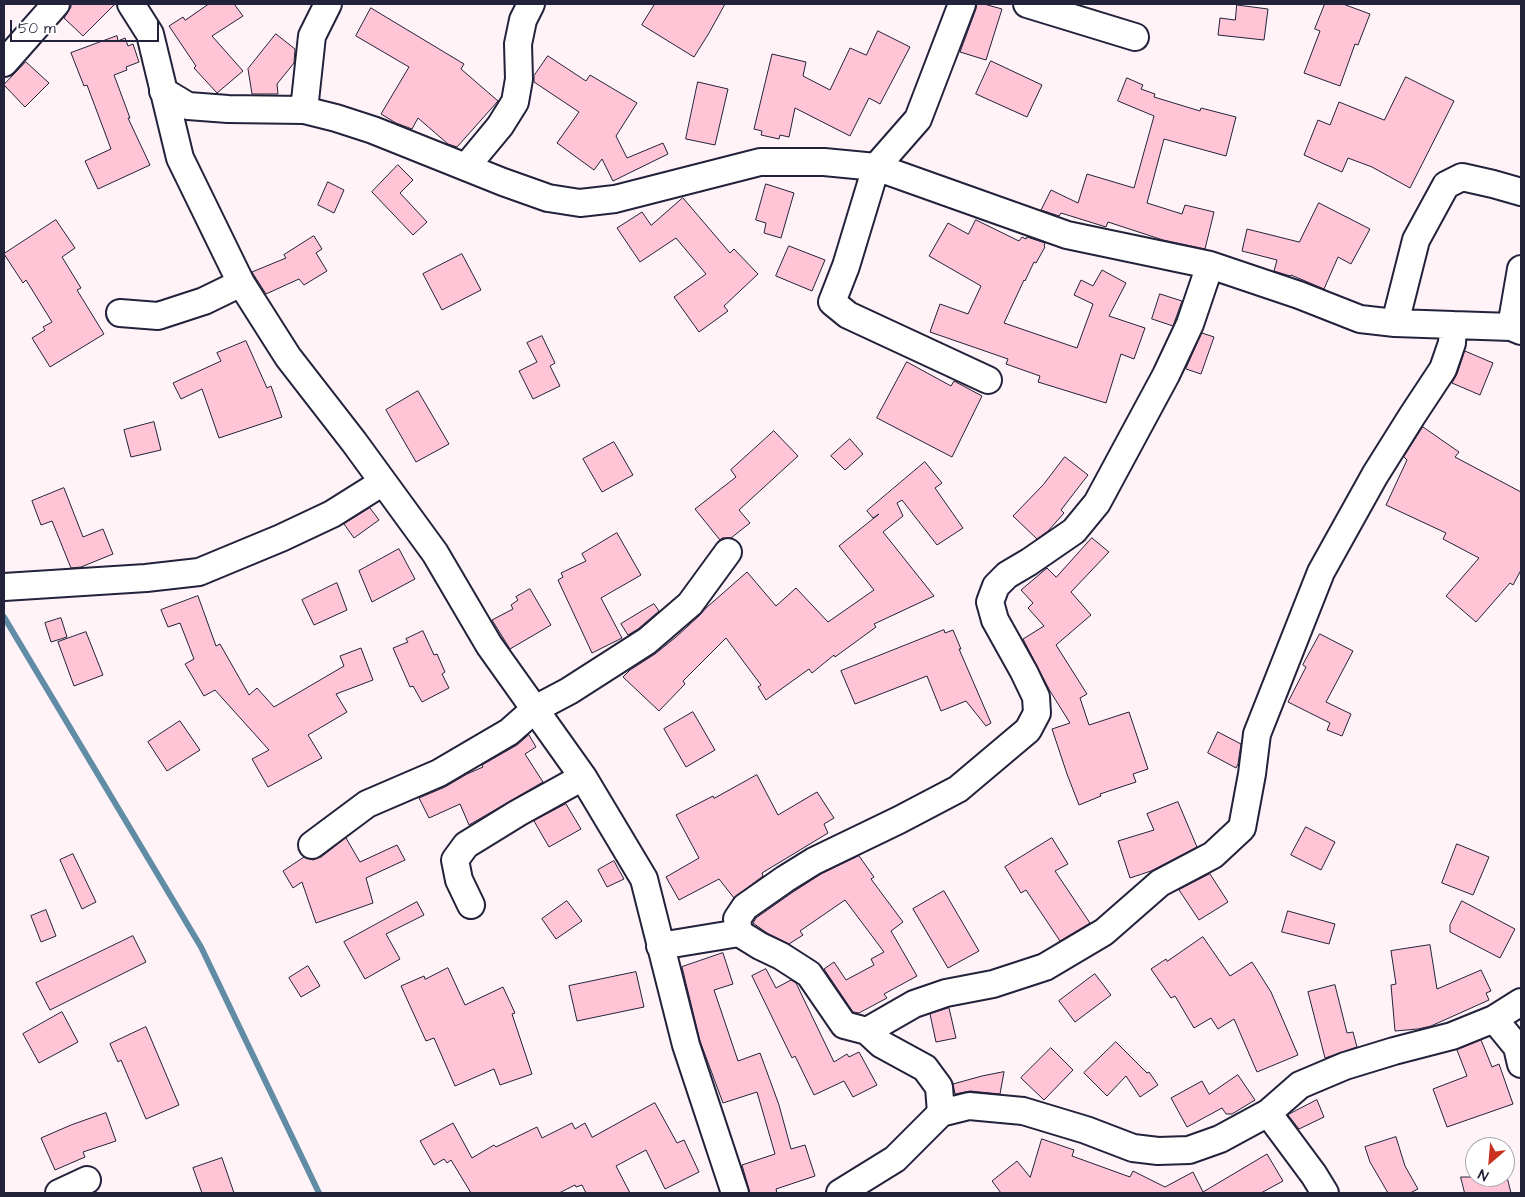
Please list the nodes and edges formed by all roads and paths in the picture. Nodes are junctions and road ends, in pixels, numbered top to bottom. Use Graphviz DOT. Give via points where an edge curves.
graph roads {
  1 [pos="56,4"];
  2 [pos="131,4"];
  3 [pos="328,4"];
  4 [pos="531,4"];
  5 [pos="962,4"];
  6 [pos="1027,4"];
  7 [pos="1134,38"];
  8 [pos="4,63"];
  9 [pos="163,92"];
  10 [pos="304,110"];
  11 [pos="466,166"];
  12 [pos="876,167"];
  13 [pos="1521,192"];
  14 [pos="1210,265"];
  15 [pos="1521,270"];
  16 [pos="241,283"];
  17 [pos="120,313"];
  18 [pos="1395,323"];
  19 [pos="1452,326"];
  20 [pos="1516,329"];
  21 [pos="988,380"];
  22 [pos="383,482"];
  23 [pos="728,552"];
  24 [pos="4,587"];
  25 [pos="535,709"];
  26 [pos="583,777"];
  27 [pos="312,845"];
  28 [pos="471,905"];
  29 [pos="739,933"];
  30 [pos="660,946"];
  31 [pos="1521,1002"];
  32 [pos="1494,1019"];
  33 [pos="867,1031"];
  34 [pos="1521,1064"];
  35 [pos="942,1113"];
  36 [pos="1268,1113"];
  37 [pos="87,1180"];
  38 [pos="59,1193"];
  39 [pos="734,1193"];
  40 [pos="840,1193"];
  41 [pos="1325,1193"];
  1 -- 8 [label="street"];
  2 -- 9 [label="street" via="150,34"];
  3 -- 10 [label="street" via="312,36"];
  4 -- 11 [label="street" via="523,20 518,44 515,102 500,126"];
  5 -- 12 [label="street" via="918,119"];
  6 -- 7 [label="street"];
  9 -- 10 [label="street" via="188,106"];
  9 -- 16 [label="street" via="180,158"];
  10 -- 11 [label="street" via="373,130"];
  11 -- 12 [label="street" via="548,198 580,202 615,199 760,162 824,162"];
  12 -- 14 [label="street" via="1067,235"];
  12 -- 21 [label="street" via="832,302 848,315"];
  13 -- 18 [label="street" via="1462,177 1446,185 1416,240"];
  14 -- 18 [label="street" via="1360,319"];
  14 -- 29 [label="street" via="1190,324 1166,375 1097,503 1074,531 1007,575 996,586 990,602 995,620 1036,697 1037,714 1028,730 958,788 814,861 745,906 737,920"];
  15 -- 20 [label="street"];
  16 -- 17 [label="street" via="204,301 158,316"];
  16 -- 22 [label="street" via="288,357"];
  18 -- 19 [label="street"];
  19 -- 20 [label="street"];
  19 -- 33 [label="street" via="1452,343 1443,369 1375,475 1321,572 1257,734 1242,828 1213,855 1160,883 1104,932 1045,967 914,1004"];
  22 -- 24 [label="street" via="332,514 198,572"];
  22 -- 25 [label="street" via="434,553 490,645"];
  23 -- 25 [label="street" via="690,604 647,641"];
  25 -- 26 [label="street"];
  25 -- 27 [label="street" via="509,732 440,773 367,804"];
  26 -- 28 [label="street" via="466,845 455,860 459,880"];
  26 -- 30 [label="street" via="644,879"];
  29 -- 30 [label="street"];
  29 -- 33 [label="street" via="809,974 844,1025"];
  30 -- 39 [label="street" via="686,1045"];
  31 -- 32 [label="street"];
  32 -- 34 [label="street" via="1517,1048"];
  32 -- 36 [label="street" via="1452,1036 1345,1066 1300,1085"];
  33 -- 35 [label="street" via="881,1044 925,1068 939,1087"];
  35 -- 36 [label="street" via="969,1106 1023,1111 1133,1148 1158,1151 1189,1150 1220,1139"];
  35 -- 40 [label="street" via="895,1159"];
  36 -- 41 [label="street"];
  37 -- 38 [label="street"];
}
